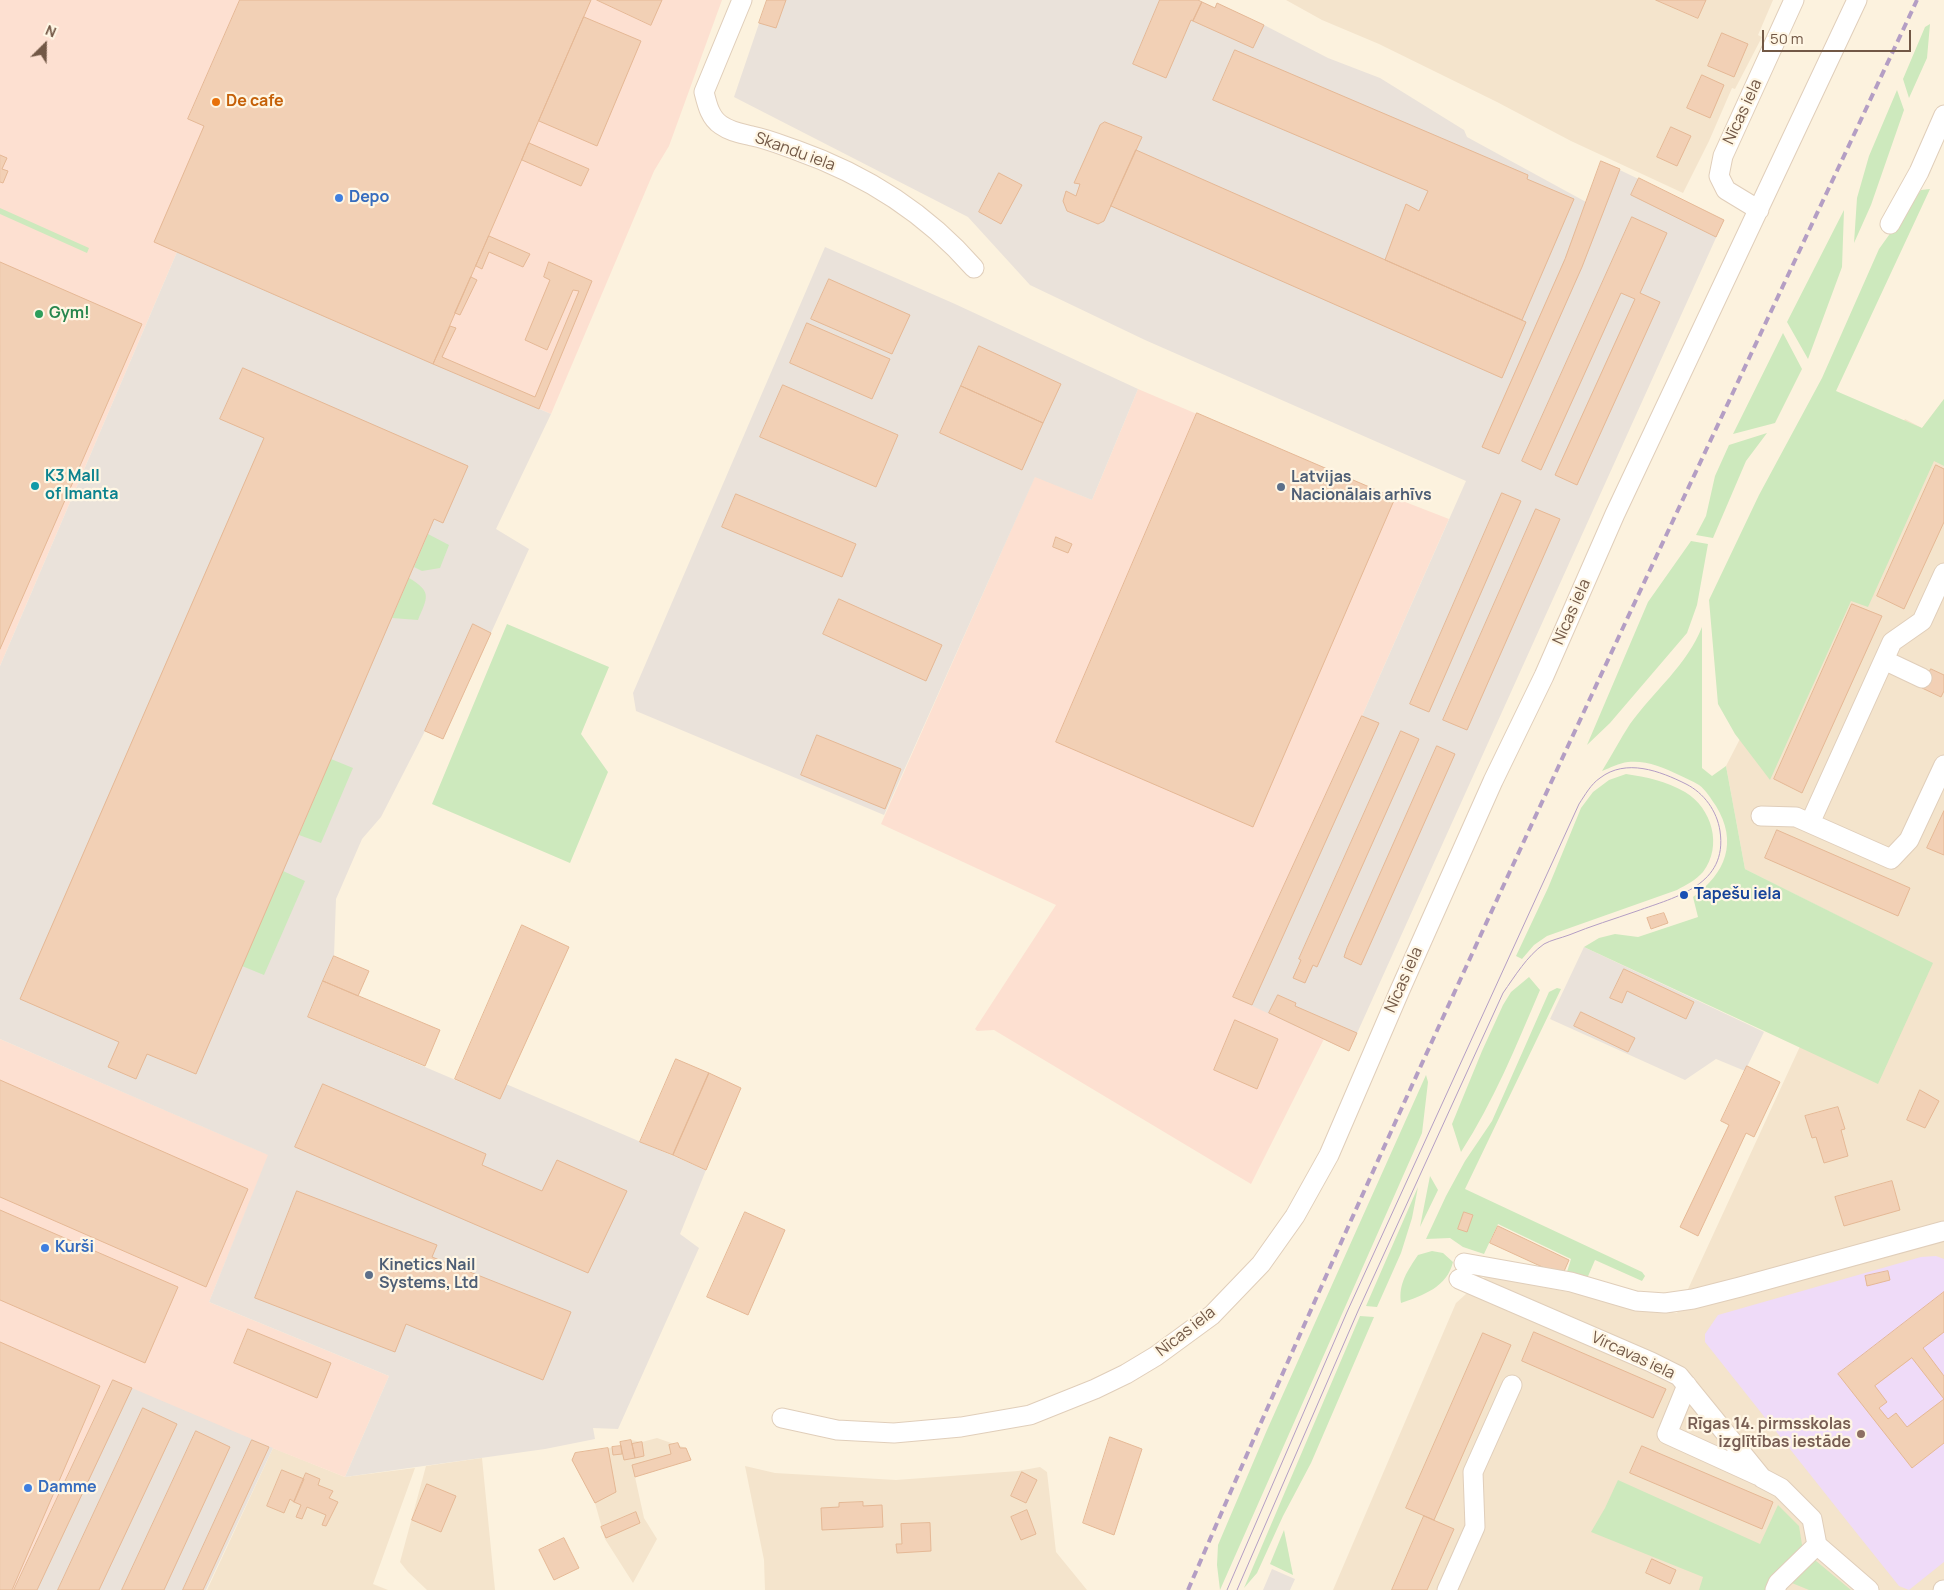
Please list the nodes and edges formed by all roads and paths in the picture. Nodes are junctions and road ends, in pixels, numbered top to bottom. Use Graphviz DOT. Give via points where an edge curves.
graph roads {
  1 [pos="742,0"];
  2 [pos="1794,0"];
  3 [pos="1857,0"];
  4 [pos="1944,115"];
  5 [pos="1759,210"];
  6 [pos="1890,224"];
  7 [pos="974,268"];
  8 [pos="1944,573"];
  9 [pos="1884,660"];
  10 [pos="1922,678"];
  11 [pos="1944,764"];
  12 [pos="1761,816"];
  13 [pos="1810,823"];
  14 [pos="1944,1231"];
  15 [pos="1512,1385"];
  16 [pos="1687,1385"];
  17 [pos="782,1418"];
  18 [pos="1762,1478"];
  19 [pos="1817,1545"];
  20 [pos="1447,1590"];
  21 [pos="1775,1590"];
  22 [pos="1869,1590"];
  1 -- 7 [label="street, Skandu iela" via="704,92 708,108 718,123 732,132 754,136 820,159 877,187 933,227"];
  2 -- 5 [label="street, Nīcas iela" via="1723,156 1719,176 1726,190"];
  3 -- 5 [label="street, Nīcas iela"];
  4 -- 6 [label="street" via="1919,172"];
  5 -- 17 [label="street, Nīcas iela" via="1493,781 1329,1155 1295,1216 1261,1264 1212,1314 1156,1356 1095,1389 1030,1415 961,1427 894,1433 838,1430"];
  8 -- 9 [label="street" via="1922,621 1892,642"];
  9 -- 10 [label="street"];
  9 -- 13 [label="street"];
  11 -- 13 [label="street" via="1909,840 1890,859"];
  12 -- 13 [label="street" via="1796,817"];
  14 -- 16 [label="street, Vircavas iela" via="1740,1287 1665,1303 1636,1301 1571,1282 1462,1271 1669,1370"];
  15 -- 20 [label="street" via="1473,1472 1475,1527"];
  16 -- 18 [label="street, Vircavas iela"];
  16 -- 18 [label="street" via="1667,1434"];
  18 -- 19 [label="street, Vircavas iela" via="1782,1488 1812,1519"];
  19 -- 21 [label="street" via="1778,1583"];
  19 -- 22 [label="street"];
}
